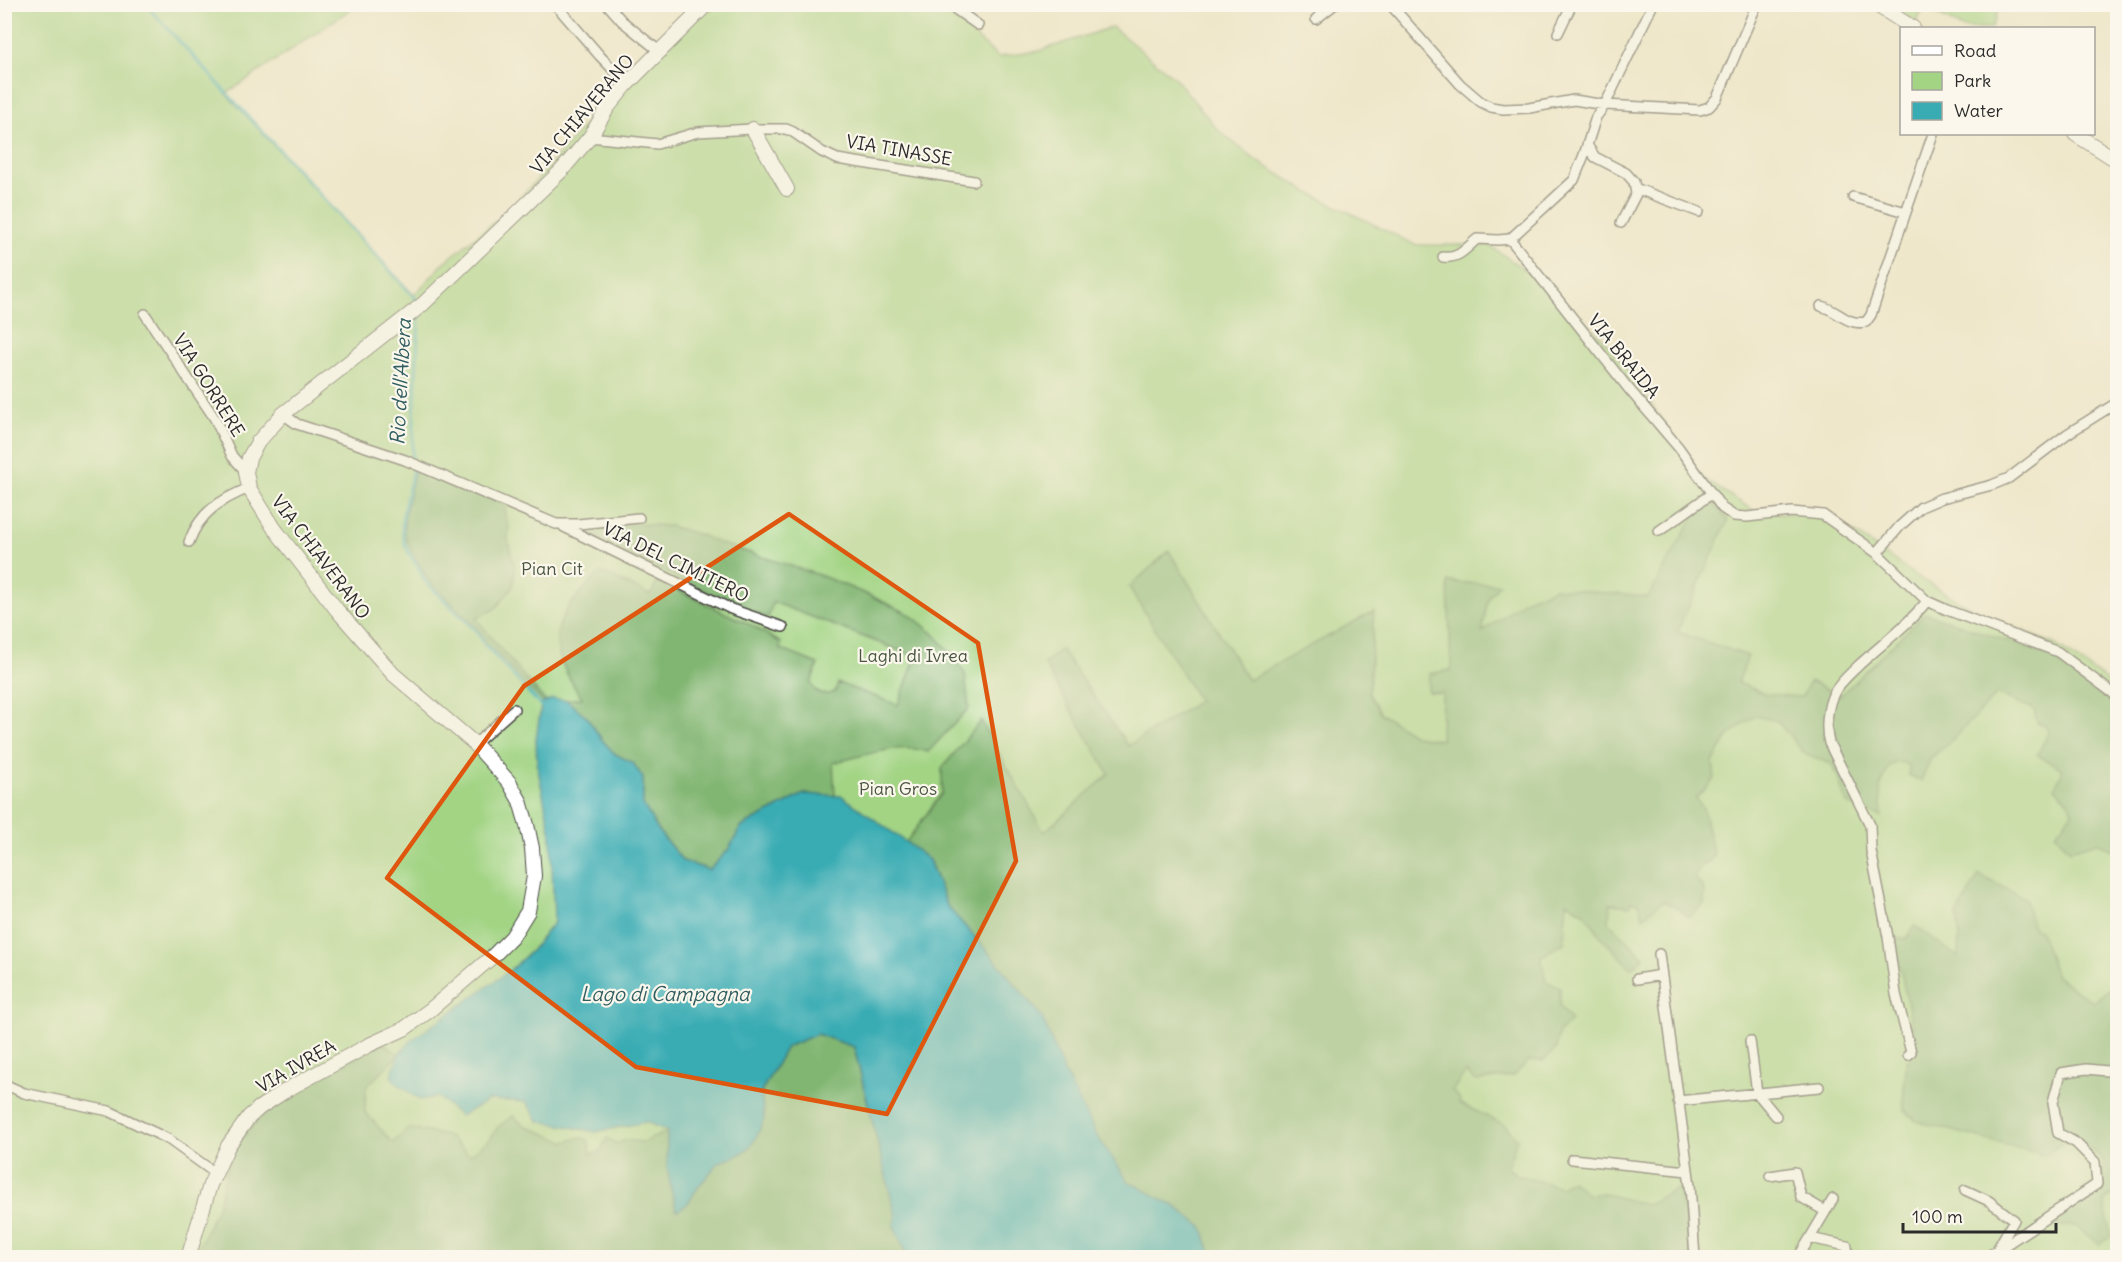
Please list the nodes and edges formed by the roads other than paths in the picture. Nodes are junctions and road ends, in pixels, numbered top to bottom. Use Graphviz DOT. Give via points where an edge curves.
graph roads {
  1 [pos="555,4"];
  2 [pos="608,4"];
  3 [pos="707,4"];
  4 [pos="948,4"];
  5 [pos="1335,4"];
  6 [pos="1390,4"];
  7 [pos="1572,4"];
  8 [pos="1653,4"];
  9 [pos="1757,4"];
  10 [pos="1875,4"];
  11 [pos="1316,19"];
  12 [pos="978,25"];
  13 [pos="1911,27"];
  14 [pos="1558,33"];
  15 [pos="659,51"];
  16 [pos="627,84"];
  17 [pos="1605,105"];
  18 [pos="753,129"];
  19 [pos="1933,135"];
  20 [pos="2077,135"];
  21 [pos="590,137"];
  22 [pos="1587,145"];
  23 [pos="2118,161"];
  24 [pos="974,181"];
  25 [pos="1635,188"];
  26 [pos="787,189"];
  27 [pos="1852,198"];
  28 [pos="1699,212"];
  29 [pos="1906,212"];
  30 [pos="1621,223"];
  31 [pos="1510,239"];
  32 [pos="1443,257"];
  33 [pos="1821,306"];
  34 [pos="145,314"];
  35 [pos="2118,402"];
  36 [pos="283,414"];
  37 [pos="246,472"];
  38 [pos="249,488"];
  39 [pos="1711,494"];
  40 [pos="639,518"];
  41 [pos="556,524"];
  42 [pos="1659,531"];
  43 [pos="189,542"];
  44 [pos="1877,553"];
  45 [pos="1927,601"];
  46 [pos="783,627"];
  47 [pos="2118,697"];
  48 [pos="514,709"];
  49 [pos="475,744"];
  50 [pos="1659,954"];
  51 [pos="1661,975"];
  52 [pos="1637,979"];
  53 [pos="404,1029"];
  54 [pos="1750,1041"];
  55 [pos="1908,1055"];
  56 [pos="2118,1072"];
  57 [pos="4,1084"];
  58 [pos="1819,1087"];
  59 [pos="1757,1093"];
  60 [pos="1678,1101"];
  61 [pos="1776,1116"];
  62 [pos="1572,1159"];
  63 [pos="1688,1171"];
  64 [pos="215,1173"];
  65 [pos="1770,1176"];
  66 [pos="1965,1190"];
  67 [pos="1833,1198"];
  68 [pos="1826,1211"];
  69 [pos="1810,1238"];
  70 [pos="1997,1250"];
  71 [pos="188,1257"];
  72 [pos="1695,1257"];
  73 [pos="1798,1257"];
  74 [pos="1848,1257"];
  75 [pos="1986,1257"];
  1 -- 16 [label="street"];
  2 -- 15 [label="street, VIA CHIAVERANO" via="622,21"];
  3 -- 15 [label="street, VIA CHIAVERANO"];
  4 -- 12 [label="street"];
  5 -- 11 [label="street"];
  6 -- 17 [label="street" via="1460,84 1491,107 1529,108 1574,99"];
  7 -- 14 [label="street"];
  8 -- 17 [label="street"];
  9 -- 17 [label="street" via="1717,98 1709,107 1700,110"];
  10 -- 13 [label="street"];
  15 -- 16 [label="street, VIA CHIAVERANO"];
  16 -- 21 [label="street, VIA CHIAVERANO"];
  17 -- 22 [label="street" via="1596,117"];
  18 -- 21 [label="street, VIA TINASSE" via="698,132 657,144"];
  18 -- 24 [label="street, VIA TINASSE" via="786,129 837,159"];
  18 -- 26 [label="street"];
  19 -- 29 [label="street"];
  20 -- 23 [label="street"];
  21 -- 36 [label="street, VIA CHIAVERANO" via="561,171 418,307"];
  22 -- 25 [label="street" via="1595,157 1626,173"];
  22 -- 31 [label="street" via="1574,180"];
  25 -- 28 [label="street"];
  25 -- 30 [label="street" via="1636,194"];
  27 -- 29 [label="street"];
  29 -- 33 [label="street" via="1866,322 1857,324"];
  31 -- 32 [label="street" via="1477,239 1459,256"];
  31 -- 39 [label="street, VIA BRAIDA" via="1679,448"];
  34 -- 37 [label="street, VIA GORRERE" via="215,419 232,456"];
  35 -- 44 [label="street" via="2009,478 1922,507 1899,526"];
  36 -- 37 [label="street, VIA CHIAVERANO" via="258,442"];
  36 -- 41 [label="street, VIA DEL CIMITERO" via="297,424 405,460"];
  37 -- 38 [label="street, VIA CHIAVERANO"];
  38 -- 43 [label="street" via="206,514 195,526"];
  38 -- 49 [label="street, VIA CHIAVERANO" via="274,528 367,646 393,674"];
  39 -- 42 [label="street"];
  39 -- 44 [label="street, VIA BRAIDA" via="1734,516 1792,512 1823,515"];
  40 -- 41 [label="street"];
  41 -- 46 [label="street, VIA DEL CIMITERO" via="732,609"];
  44 -- 45 [label="street, VIA BRAIDA"];
  45 -- 47 [label="street" via="2058,652"];
  45 -- 55 [label="street" via="1846,677 1834,693 1826,734 1870,825 1896,994 1911,1052"];
  48 -- 49 [label="street"];
  49 -- 53 [label="street, VIA CHIAVERANO" via="510,782 520,801 532,848 534,876 528,911 494,956"];
  50 -- 51 [label="street"];
  51 -- 52 [label="street"];
  51 -- 60 [label="street"];
  53 -- 64 [label="street, VIA IVREA" via="329,1066 260,1108 240,1129"];
  54 -- 59 [label="street"];
  56 -- 70 [label="street" via="2086,1069 2061,1073 2053,1102 2058,1133 2076,1143 2095,1162 2097,1184"];
  57 -- 64 [label="street" via="24,1093 109,1111 168,1139"];
  58 -- 59 [label="street"];
  59 -- 60 [label="street"];
  59 -- 61 [label="street"];
  60 -- 63 [label="street"];
  62 -- 63 [label="street"];
  63 -- 72 [label="street"];
  64 -- 71 [label="street, VIA IVREA"];
  65 -- 68 [label="street" via="1795,1172 1801,1197"];
  66 -- 70 [label="street" via="1989,1201 2014,1220"];
  67 -- 68 [label="street"];
  68 -- 69 [label="street"];
  69 -- 73 [label="street"];
  69 -- 74 [label="street" via="1847,1246"];
  70 -- 75 [label="street"];
}
